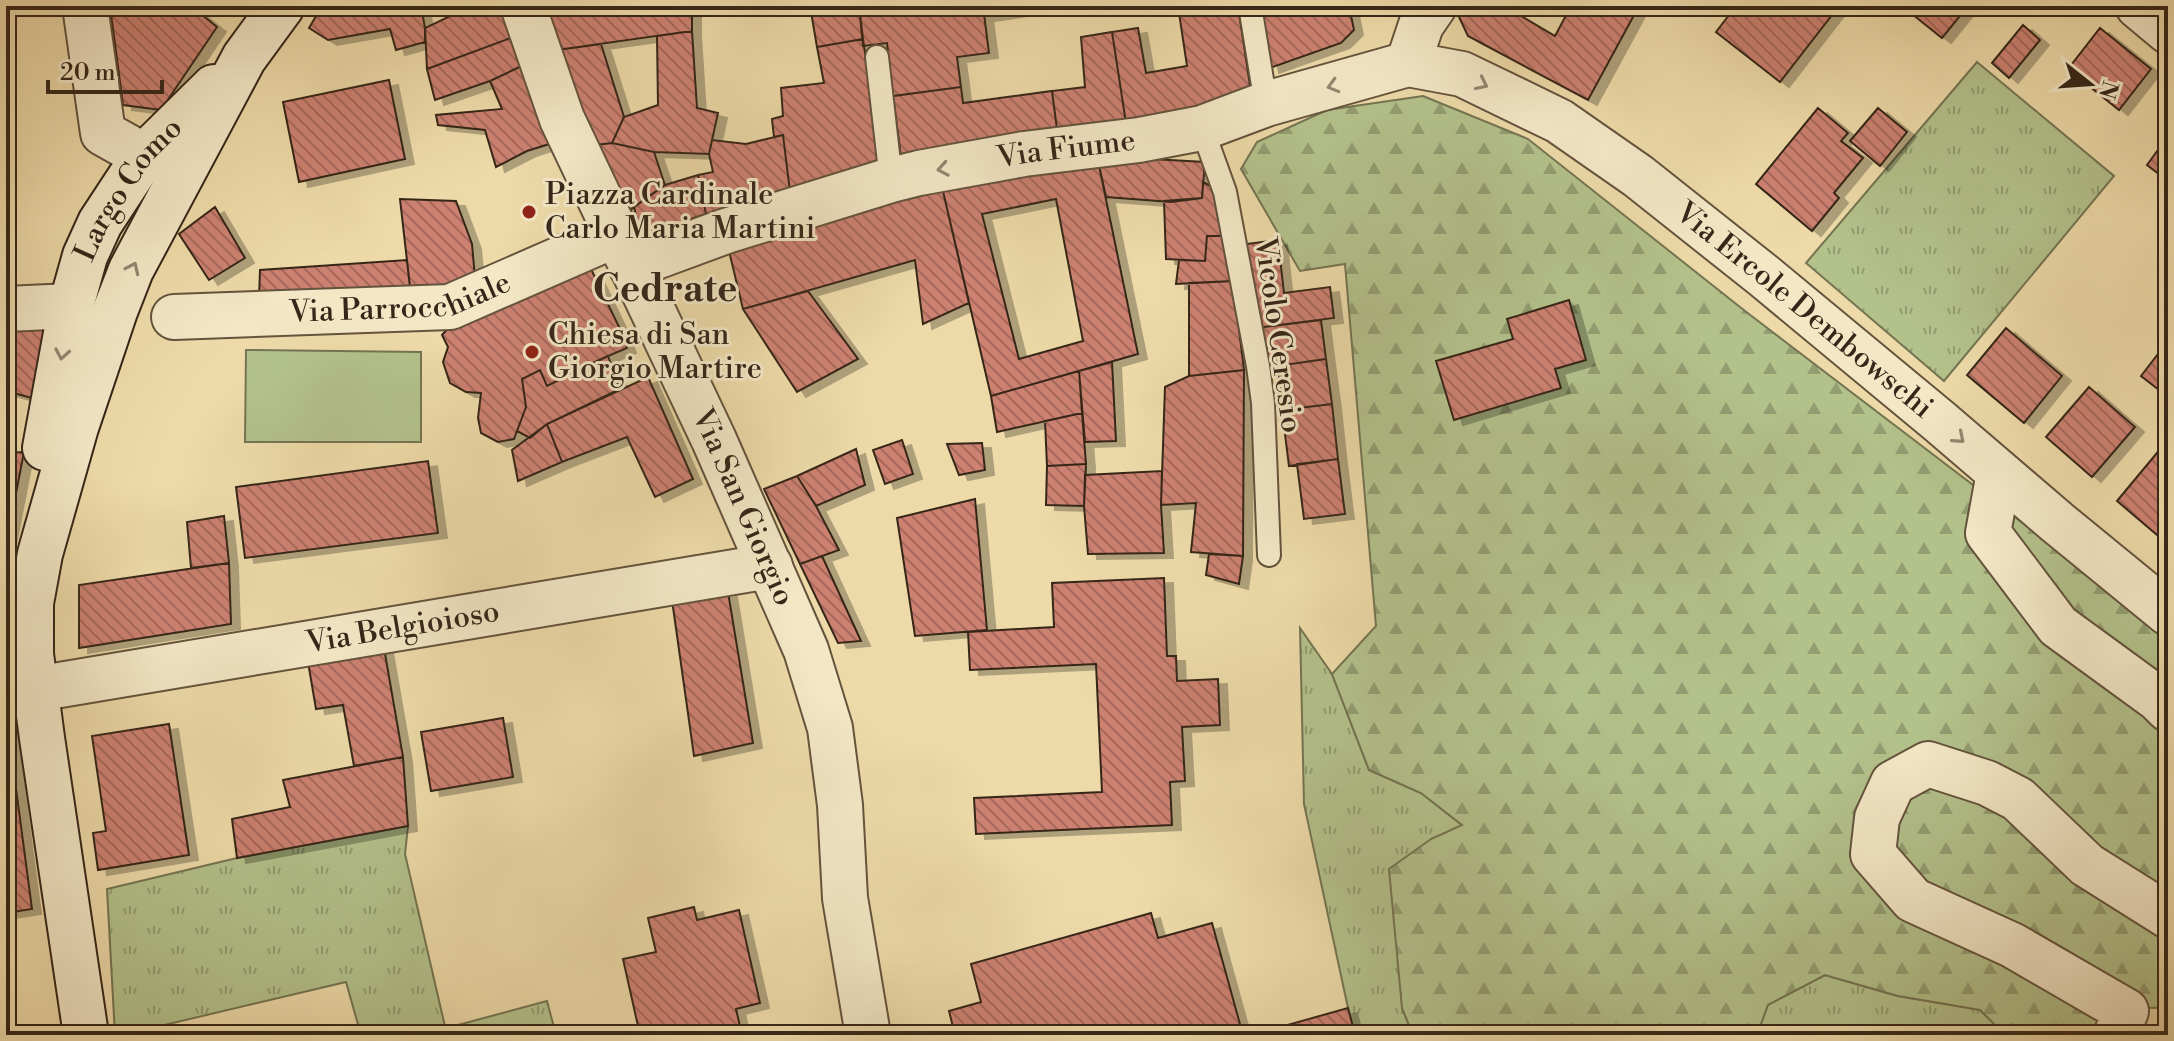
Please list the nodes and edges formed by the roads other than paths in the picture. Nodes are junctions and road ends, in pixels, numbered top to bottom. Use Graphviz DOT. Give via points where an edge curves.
graph roads {
  1 [pos="85,6"];
  2 [pos="282,6"];
  3 [pos="523,6"];
  4 [pos="1250,6"];
  5 [pos="1434,6"];
  6 [pos="2138,6"];
  7 [pos="2168,31"];
  8 [pos="877,57"];
  9 [pos="1408,64"];
  10 [pos="1266,104"];
  11 [pos="1202,128"];
  12 [pos="103,133"];
  13 [pos="164,162"];
  14 [pos="891,180"];
  15 [pos="100,223"];
  16 [pos="726,231"];
  17 [pos="623,250"];
  18 [pos="71,306"];
  19 [pos="6,309"];
  20 [pos="174,317"];
  21 [pos="1999,473"];
  22 [pos="40,554"];
  23 [pos="1269,555"];
  24 [pos="770,566"];
  25 [pos="2168,613"];
  26 [pos="24,667"];
  27 [pos="2168,709"];
  28 [pos="2168,916"];
  29 [pos="2132,1027"];
  30 [pos="86,1035"];
  31 [pos="868,1035"];
  1 -- 12 [label="street"];
  2 -- 13 [label="street, Largo Como"];
  3 -- 17 [label="street, Via San Giorgio" via="562,119"];
  4 -- 10 [label="lane"];
  5 -- 9 [label="street" via="1421,25"];
  6 -- 7 [label="street"];
  8 -- 14 [label="lane"];
  9 -- 10 [label="street, Via Fiume, one-way"];
  9 -- 21 [label="street, Via Ercole Dembowschi, one-way" via="1462,74 1559,121 1752,267"];
  10 -- 11 [label="street, Via Fiume"];
  11 -- 14 [label="street, Via Fiume, one-way"];
  11 -- 23 [label="lane, Vicolo Ceresio" via="1225,192 1258,366"];
  12 -- 13 [label="street"];
  12 -- 15 [label="street"];
  13 -- 15 [label="street, Largo Como"];
  22 -- 13 [label="street, Largo Como, one-way"];
  14 -- 16 [label="street, Via Fiume"];
  15 -- 18 [label="street, Largo Como"];
  16 -- 17 [label="street, Via Parrocchiale"];
  17 -- 20 [label="street, Via Parrocchiale" via="450,307"];
  17 -- 24 [label="street, Via San Giorgio"];
  18 -- 19 [label="street"];
  18 -- 22 [label="street, Largo Como, one-way" via="45,450"];
  21 -- 25 [label="street, Via Ercole Dembowschi"];
  21 -- 27 [label="street" via="1988,533 2058,626"];
  22 -- 26 [label="street, Largo Como"];
  24 -- 26 [label="street, Via Belgioioso"];
  24 -- 31 [label="street, Via San Giorgio" via="806,650 830,728 845,898"];
  26 -- 30 [label="street, Largo Como" via="42,738"];
  28 -- 29 [label="street" via="2087,865 2018,799 1987,783 1928,764 1893,783 1877,818 1873,854 1913,900 2012,945"];
}
